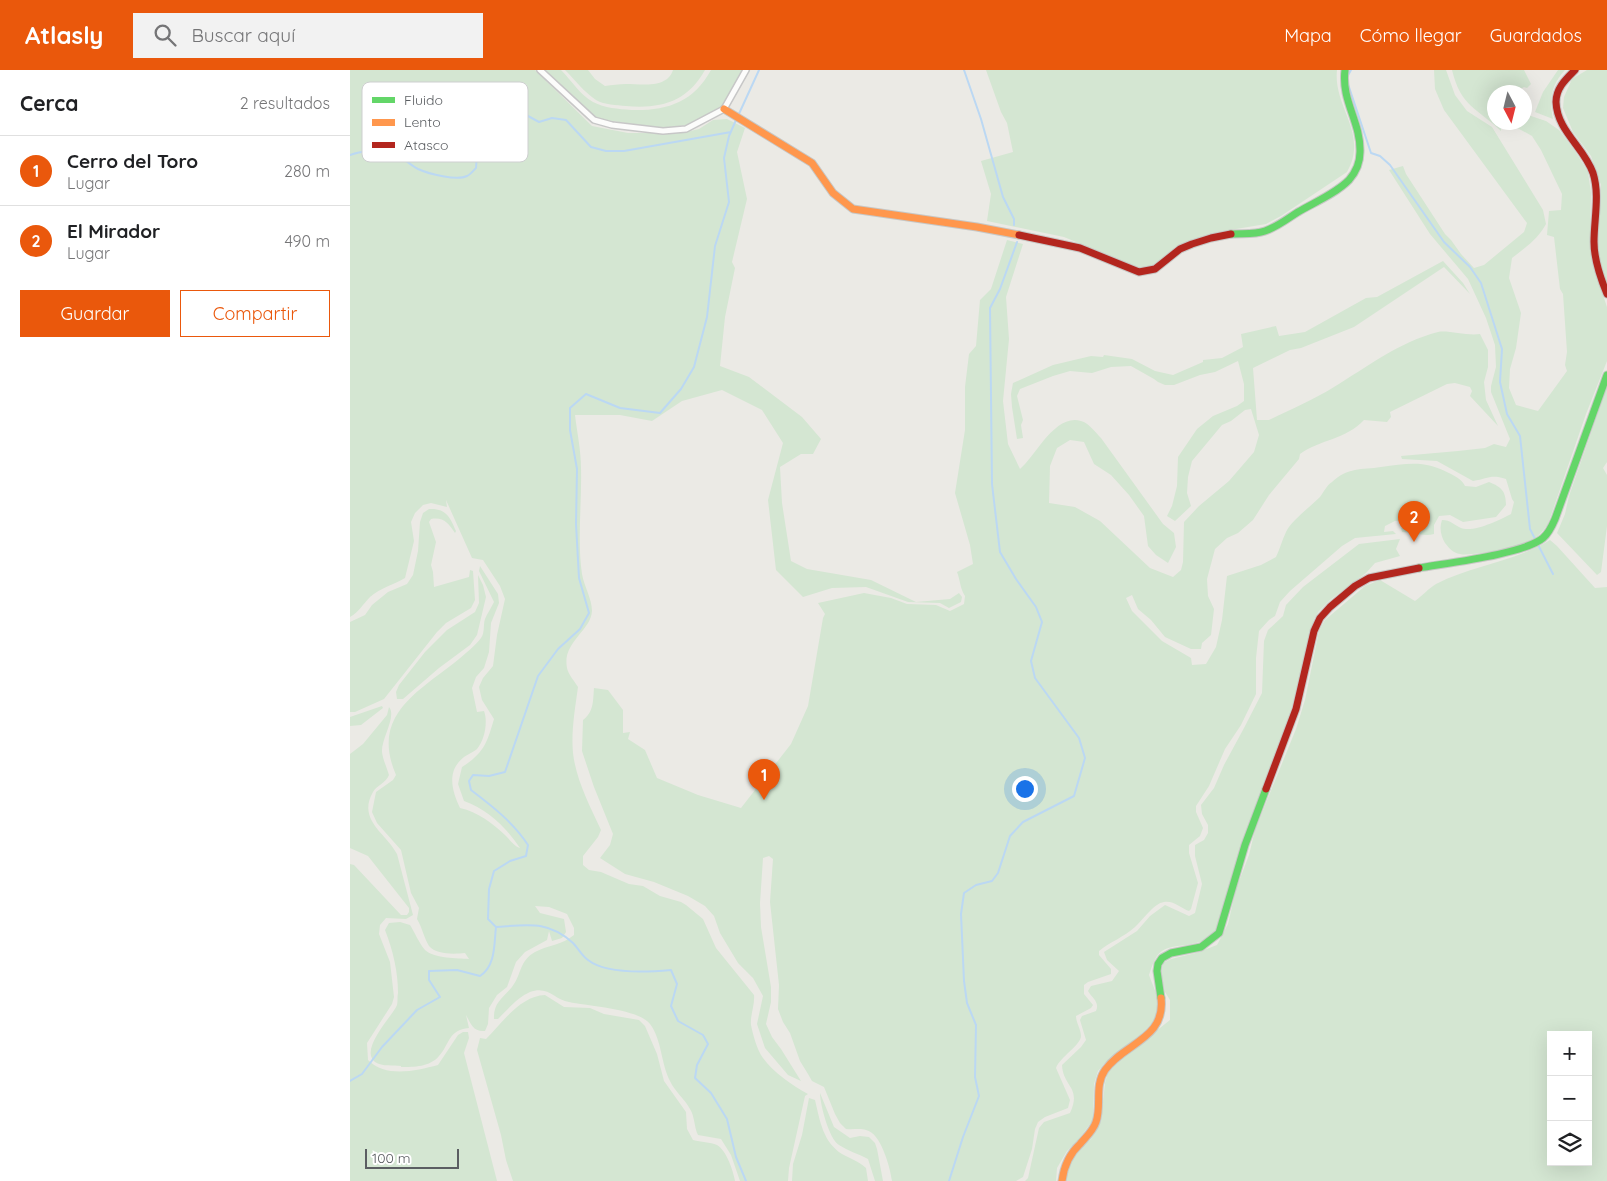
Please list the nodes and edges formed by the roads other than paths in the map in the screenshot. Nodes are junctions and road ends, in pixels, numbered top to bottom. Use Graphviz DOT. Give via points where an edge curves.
graph roads {
  1 [pos="540,70"];
  2 [pos="746,70"];
  3 [pos="1344,70"];
  4 [pos="1575,70"];
  5 [pos="724,109"];
  6 [pos="1607,294"];
  7 [pos="1607,374"];
  8 [pos="1062,1181"];
  1 -- 5 [label="street" via="594,120 612,125 663,131 686,129"];
  2 -- 5 [label="street"];
  3 -- 5 [label="street" via="1343,87 1360,148 1357,169 1349,179 1266,231 1233,234 1189,245 1171,255 1158,269 1146,272 1054,242 853,209 834,193 812,163"];
  4 -- 6 [label="street" via="1558,89 1557,112 1594,177 1594,244"];
  7 -- 8 [label="street" via="1555,519 1542,539 1522,549 1369,578 1355,586 1320,618 1296,709 1245,845 1218,933 1202,947 1171,952 1158,963 1156,972 1162,1001 1159,1020 1152,1030 1104,1071 1097,1091 1095,1125 1072,1151 1063,1170"];
}
